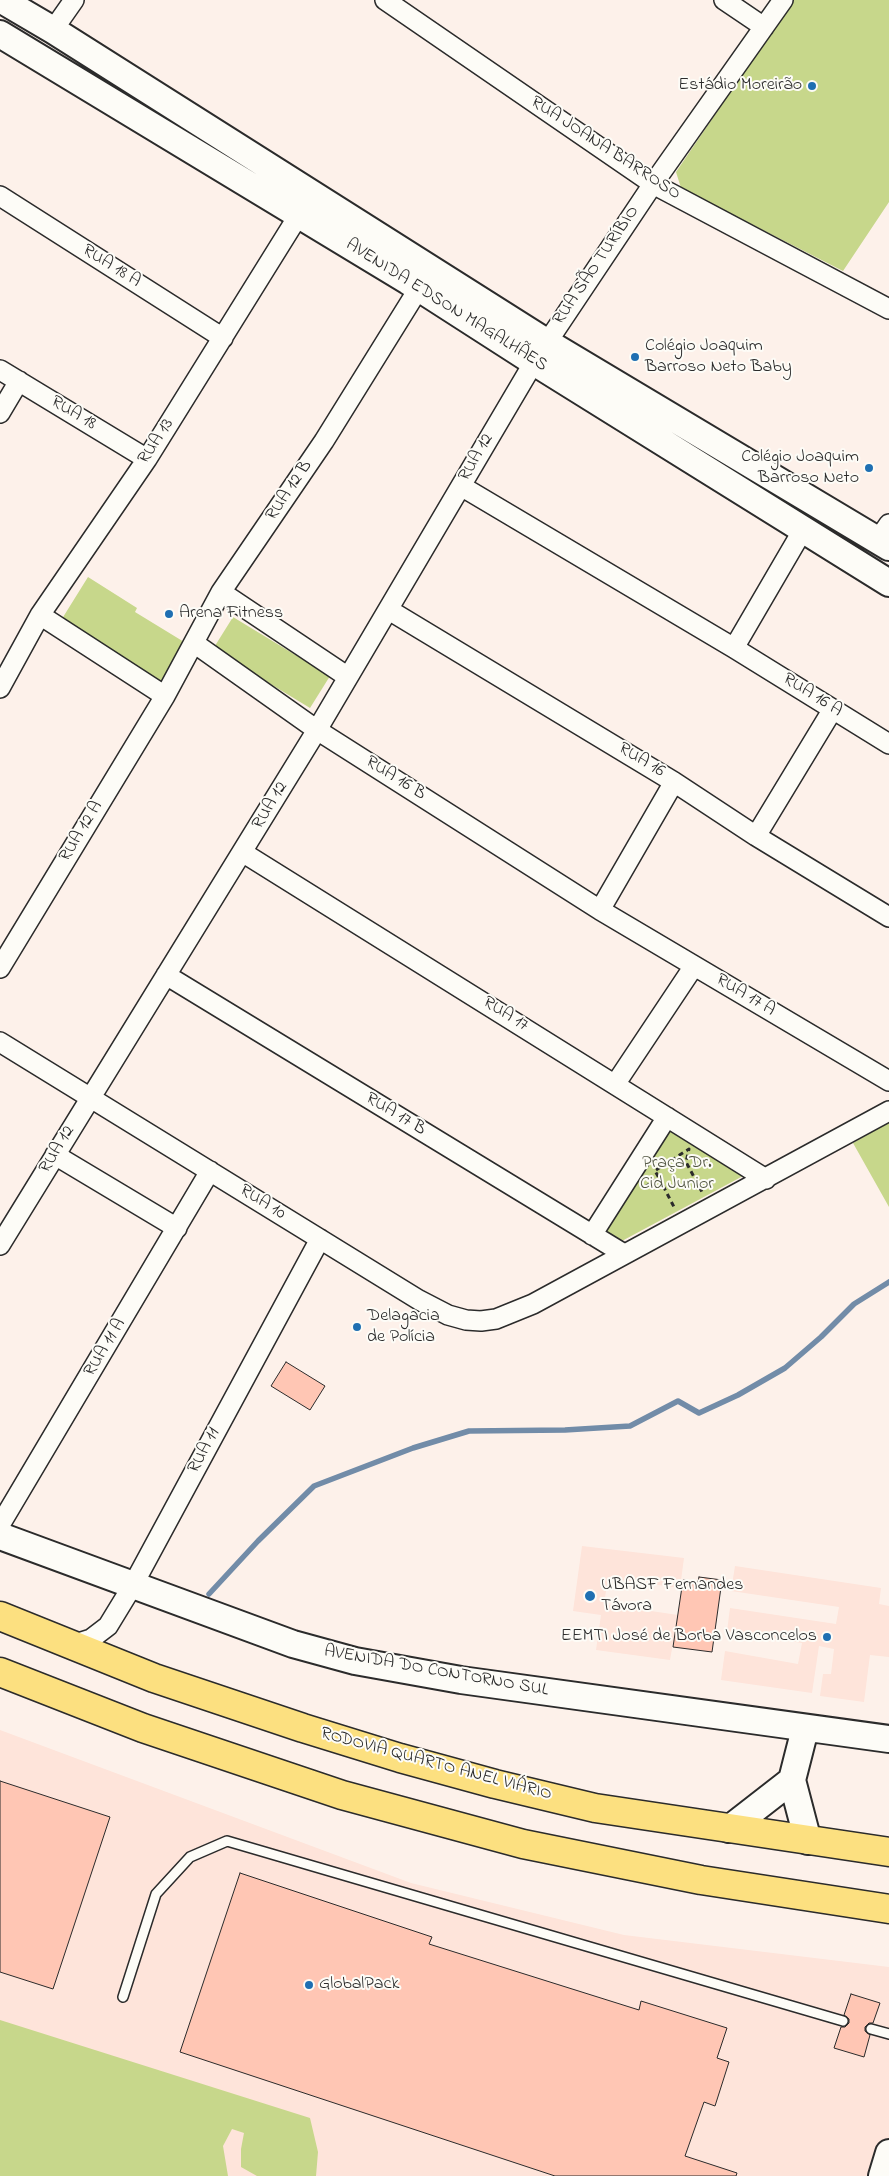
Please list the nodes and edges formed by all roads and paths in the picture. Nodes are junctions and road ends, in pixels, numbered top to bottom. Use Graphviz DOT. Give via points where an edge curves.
graph roads {
  1 [pos="2,0"];
  2 [pos="74,0"];
  3 [pos="385,0"];
  4 [pos="724,0"];
  5 [pos="783,0"];
  6 [pos="764,27"];
  7 [pos="54,30"];
  8 [pos="0,34"];
  9 [pos="653,184"];
  10 [pos="0,196"];
  11 [pos="305,204"];
  12 [pos="433,288"];
  13 [pos="889,309"];
  14 [pos="223,338"];
  15 [pos="540,352"];
  16 [pos="0,370"];
  17 [pos="19,381"];
  18 [pos="0,413"];
  19 [pos="147,459"];
  20 [pos="461,486"];
  21 [pos="804,528"];
  22 [pos="885,537"];
  23 [pos="889,583"];
  24 [pos="221,592"];
  25 [pos="389,610"];
  26 [pos="40,615"];
  27 [pos="194,643"];
  28 [pos="734,648"];
  29 [pos="348,677"];
  30 [pos="0,688"];
  31 [pos="165,696"];
  32 [pos="833,709"];
  33 [pos="317,730"];
  34 [pos="889,744"];
  35 [pos="674,782"];
  36 [pos="756,836"];
  37 [pos="242,852"];
  38 [pos="600,910"];
  39 [pos="889,918"];
  40 [pos="694,966"];
  41 [pos="0,968"];
  42 [pos="166,975"];
  43 [pos="0,1042"];
  44 [pos="889,1081"];
  45 [pos="616,1084"];
  46 [pos="90,1098"];
  47 [pos="889,1111"];
  48 [pos="667,1117"];
  49 [pos="682,1145"];
  50 [pos="690,1150"];
  51 [pos="55,1155"];
  52 [pos="655,1170"];
  53 [pos="210,1171"];
  54 [pos="659,1178"];
  55 [pos="766,1179"];
  56 [pos="710,1188"];
  57 [pos="702,1192"];
  58 [pos="695,1196"];
  59 [pos="682,1204"];
  60 [pos="675,1208"];
  61 [pos="667,1212"];
  62 [pos="177,1228"];
  63 [pos="592,1235"];
  64 [pos="320,1238"];
  65 [pos="0,1245"];
  66 [pos="624,1254"];
  67 [pos="0,1525"];
  68 [pos="0,1536"];
  69 [pos="133,1585"];
  70 [pos="0,1616"];
  71 [pos="72,1645"];
  72 [pos="0,1672"];
  73 [pos="805,1729"];
  74 [pos="889,1739"];
  75 [pos="792,1780"];
  76 [pos="729,1829"];
  77 [pos="808,1841"];
  78 [pos="889,1852"];
  79 [pos="889,1909"];
  80 [pos="122,1997"];
  81 [pos="843,2021"];
  82 [pos="871,2029"];
  83 [pos="889,2034"];
  84 [pos="889,2153"];
  85 [pos="882,2176"];
  1 -- 7 [label="street, AVENIDA EDSON MAGALHÃES"];
  2 -- 7 [label="street"];
  3 -- 9 [label="street, RUA JOANA BARROSO"];
  4 -- 6 [label="street"];
  5 -- 6 [label="street, RUA SÃO TURÍBIO"];
  6 -- 9 [label="street, RUA SÃO TURÍBIO"];
  7 -- 11 [label="street, AVENIDA EDSON MAGALHÃES"];
  8 -- 11 [label="street, AVENIDA EDSON MAGALHÃES"];
  9 -- 13 [label="street, RUA JOANA BARROSO"];
  9 -- 15 [label="street, RUA SÃO TURÍBIO"];
  10 -- 14 [label="street, RUA 18 A"];
  11 -- 12 [label="street, AVENIDA EDSON MAGALHÃES"];
  11 -- 14 [label="street, RUA 13"];
  12 -- 15 [label="street, AVENIDA EDSON MAGALHÃES"];
  12 -- 24 [label="street, RUA 12 B"];
  14 -- 19 [label="street, RUA 13"];
  15 -- 20 [label="street, RUA 12"];
  15 -- 21 [label="street, AVENIDA EDSON MAGALHÃES"];
  15 -- 22 [label="street, AVENIDA EDSON MAGALHÃES"];
  16 -- 17 [label="street, RUA 18"];
  17 -- 18 [label="street"];
  17 -- 19 [label="street, RUA 18"];
  19 -- 26 [label="street, RUA 13"];
  20 -- 25 [label="street, RUA 12"];
  20 -- 28 [label="street"];
  21 -- 23 [label="street, AVENIDA EDSON MAGALHÃES"];
  21 -- 28 [label="street"];
  24 -- 27 [label="street, RUA 12 B"];
  24 -- 29 [label="street"];
  25 -- 29 [label="street, RUA 12"];
  25 -- 35 [label="street, RUA 16"];
  26 -- 30 [label="street, RUA 13"];
  26 -- 31 [label="street"];
  27 -- 31 [label="street, RUA 12 B"];
  27 -- 33 [label="street, RUA 16 B"];
  28 -- 32 [label="street, RUA 16 A"];
  29 -- 33 [label="street, RUA 12"];
  31 -- 41 [label="street, RUA 12 A"];
  32 -- 34 [label="street, RUA 16 A"];
  32 -- 36 [label="street"];
  33 -- 37 [label="street, RUA 12"];
  33 -- 38 [label="street, RUA 16 B"];
  35 -- 36 [label="street, RUA 16"];
  35 -- 38 [label="street"];
  36 -- 39 [label="street, RUA 16"];
  37 -- 42 [label="street, RUA 12"];
  37 -- 45 [label="street, RUA 17"];
  38 -- 40 [label="street, RUA 17 A"];
  40 -- 44 [label="street, RUA 17 A"];
  40 -- 45 [label="street"];
  42 -- 46 [label="street, RUA 12"];
  42 -- 63 [label="street, RUA 17 B"];
  43 -- 46 [label="street, RUA 10"];
  45 -- 48 [label="street, RUA 17"];
  46 -- 51 [label="street, RUA 12"];
  46 -- 53 [label="street, RUA 10"];
  47 -- 55 [label="street, RUA 10"];
  48 -- 55 [label="street, RUA 17"];
  48 -- 63 [label="street"];
  49 -- 50 [label="path"];
  50 -- 52 [label="path"];
  50 -- 57 [label="path" via="686,1162"];
  51 -- 62 [label="street"];
  51 -- 65 [label="street, RUA 12"];
  53 -- 62 [label="street, RUA 11 A"];
  53 -- 64 [label="street, RUA 10"];
  54 -- 60 [label="path"];
  55 -- 66 [label="street, RUA 10"];
  56 -- 57 [label="path"];
  57 -- 58 [label="path"];
  59 -- 60 [label="path"];
  60 -- 61 [label="path"];
  62 -- 67 [label="street, RUA 11 A"];
  63 -- 66 [label="street, RUA 17 B"];
  64 -- 66 [label="street, RUA 10" via="419,1300 448,1314 481,1322 534,1304"];
  64 -- 69 [label="street, RUA 11"];
  68 -- 69 [label="street, AVENIDA DO CONTORNO SUL"];
  69 -- 71 [label="street, RUA 11" via="108,1626 91,1639"];
  69 -- 73 [label="street, AVENIDA DO CONTORNO SUL" via="293,1644 355,1661 461,1680"];
  70 -- 71 [label="highway, RODOVIA QUARTO ANEL VIÁRIO"];
  71 -- 76 [label="highway, RODOVIA QUARTO ANEL VIÁRIO" via="154,1678 400,1758 595,1808"];
  72 -- 79 [label="highway" via="143,1728 332,1792 523,1844 701,1880"];
  73 -- 74 [label="street, AVENIDA DO CONTORNO SUL"];
  73 -- 75 [label="street"];
  75 -- 76 [label="street"];
  75 -- 77 [label="street"];
  76 -- 77 [label="highway, RODOVIA QUARTO ANEL VIÁRIO"];
  77 -- 78 [label="highway, RODOVIA QUARTO ANEL VIÁRIO"];
  80 -- 81 [label="lane" via="156,1894 190,1857 227,1841"];
  82 -- 83 [label="lane"];
  84 -- 85 [label="street"];
}
